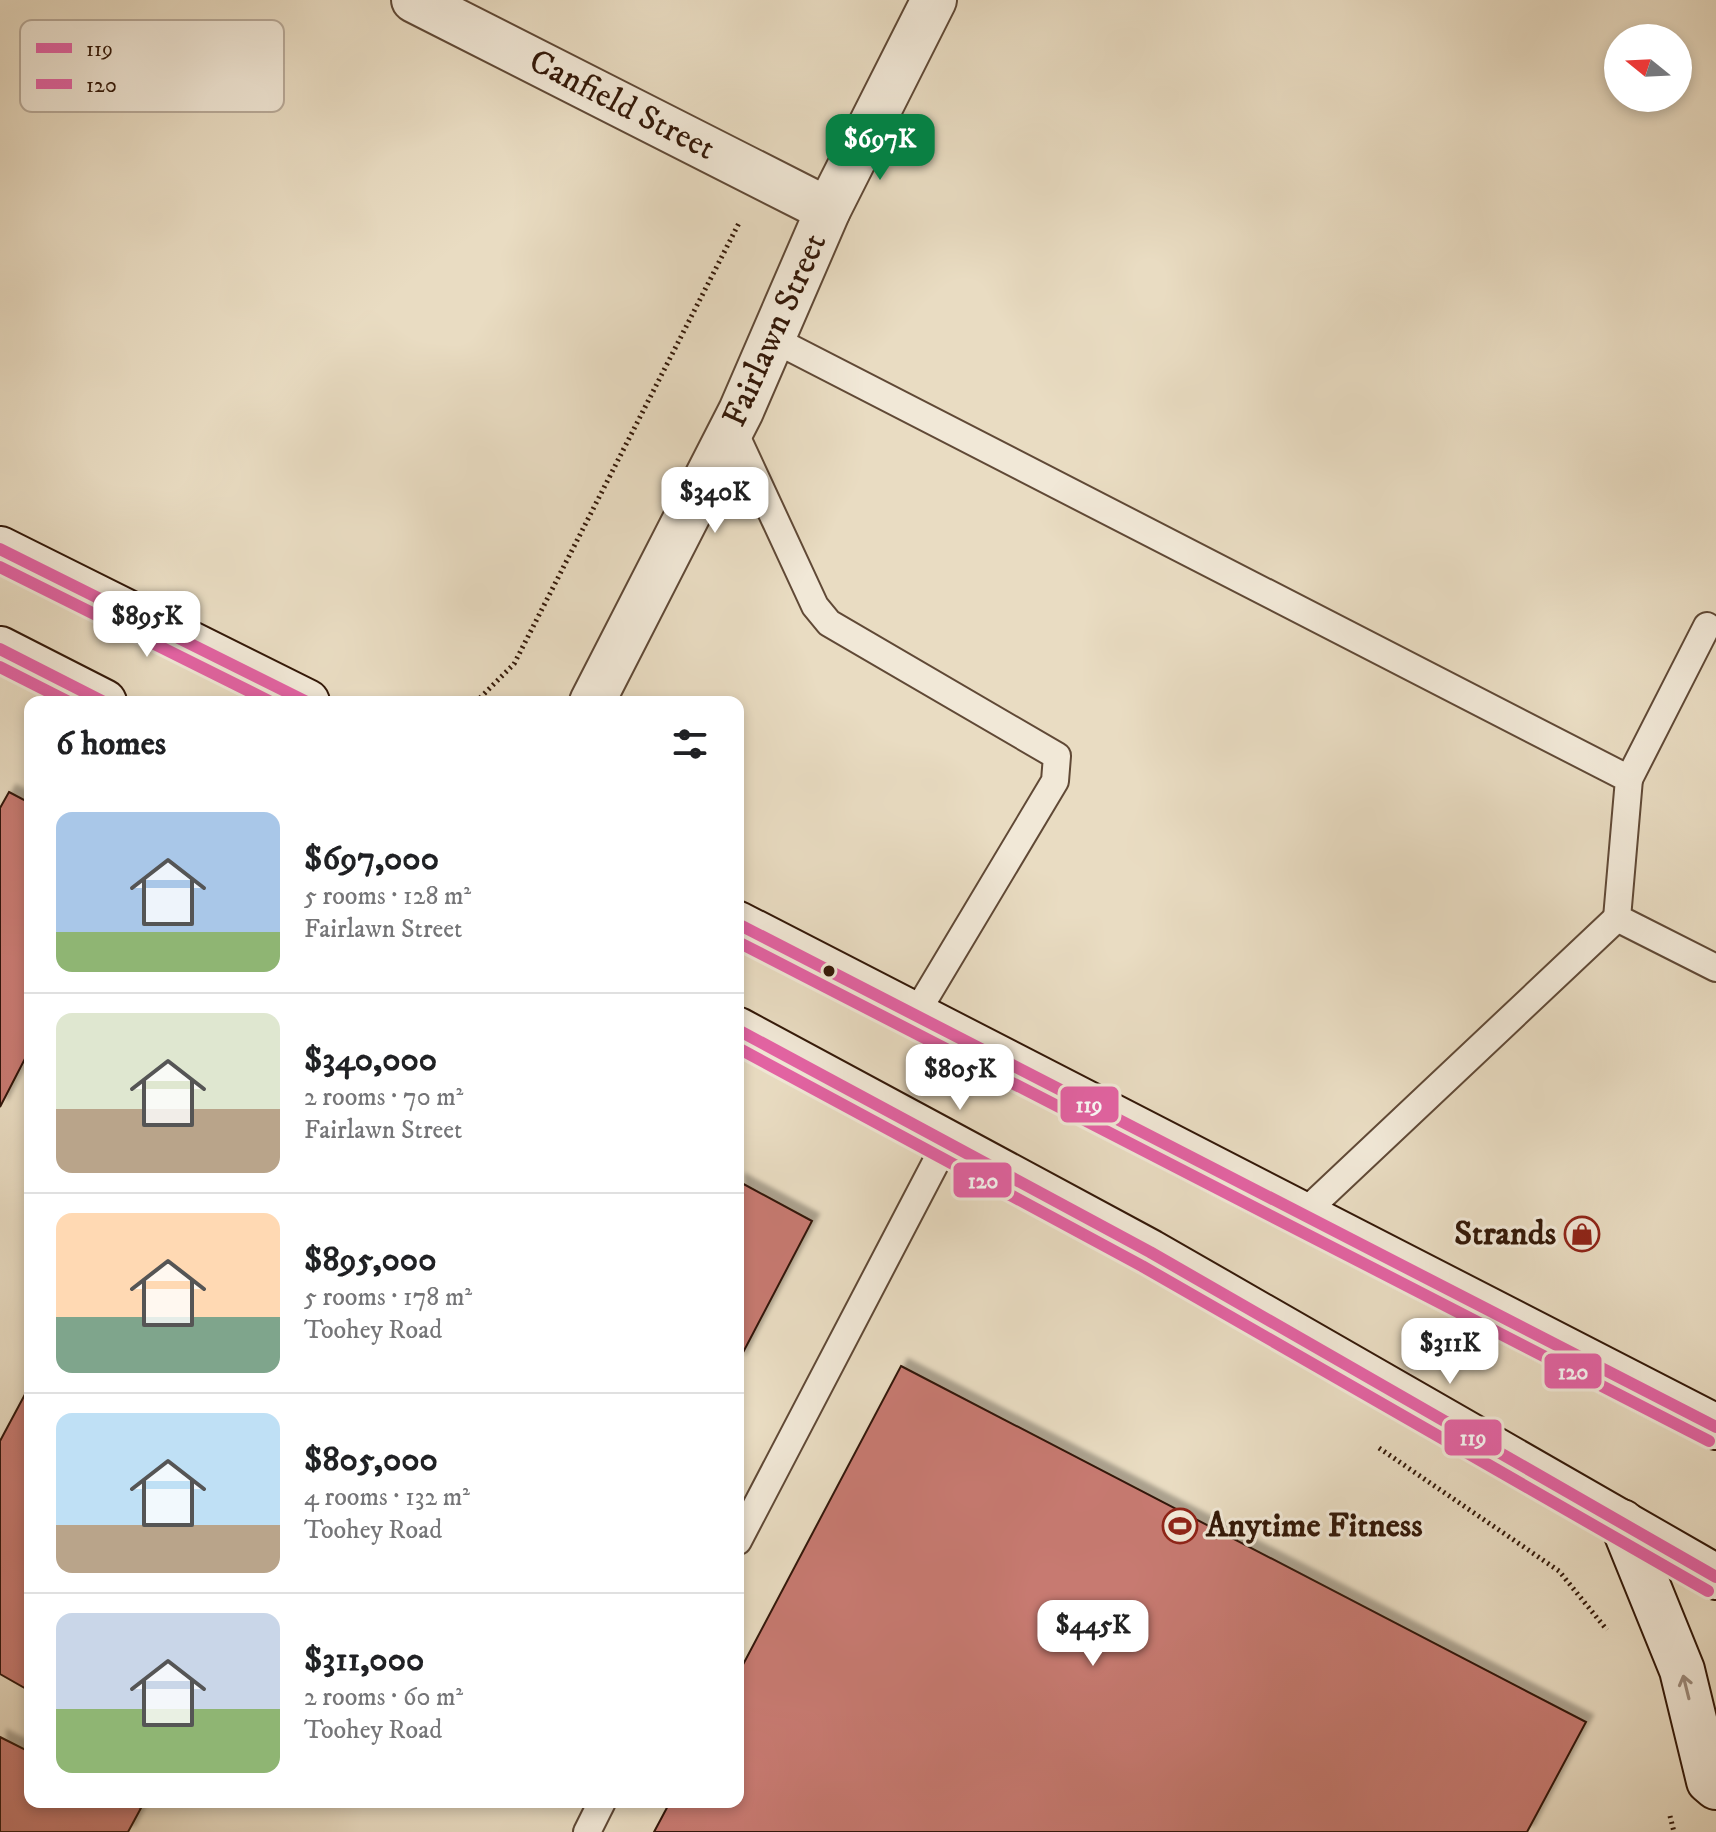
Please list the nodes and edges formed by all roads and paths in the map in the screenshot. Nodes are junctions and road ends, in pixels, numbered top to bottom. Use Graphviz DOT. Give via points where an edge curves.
graph roads {
  1 [pos="414,0"];
  2 [pos="934,0"];
  3 [pos="762,176"];
  4 [pos="828,210"];
  5 [pos="773,339"];
  6 [pos="732,427"];
  7 [pos="6,549"];
  8 [pos="1707,626"];
  9 [pos="0,649"];
  10 [pos="92,696"];
  11 [pos="295,696"];
  12 [pos="482,696"];
  13 [pos="595,696"];
  14 [pos="1629,779"];
  15 [pos="1617,918"];
  16 [pos="744,927"];
  17 [pos="1716,968"];
  18 [pos="915,1015"];
  19 [pos="744,1033"];
  20 [pos="946,1143"];
  21 [pos="1303,1214"];
  22 [pos="1716,1427"];
  23 [pos="1370,1442"];
  24 [pos="1622,1522"];
  25 [pos="744,1530"];
  26 [pos="1716,1577"];
  27 [pos="1608,1631"];
  28 [pos="1716,1787"];
  29 [pos="1667,1806"];
  30 [pos="599,1808"];
  31 [pos="587,1832"];
  32 [pos="1674,1832"];
  1 -- 3 [label="main road, Canfield Street"];
  2 -- 4 [label="main road, Fairlawn Street"];
  3 -- 4 [label="main road, Canfield Street"];
  3 -- 12 [label="path" via="514,664"];
  4 -- 5 [label="main road, Fairlawn Street"];
  5 -- 6 [label="main road, Fairlawn Street"];
  5 -- 14 [label="lane"];
  6 -- 13 [label="main road, Fairlawn Street"];
  6 -- 18 [label="lane" via="815,606 829,623 1057,756 1055,781"];
  7 -- 11 [label="main road"];
  8 -- 14 [label="lane"];
  9 -- 10 [label="main road"];
  14 -- 15 [label="lane"];
  15 -- 17 [label="lane"];
  15 -- 21 [label="lane"];
  16 -- 18 [label="main road"];
  18 -- 21 [label="main road"];
  19 -- 20 [label="main road"];
  20 -- 24 [label="main road" via="1150,1252"];
  20 -- 25 [label="lane"];
  21 -- 22 [label="main road"];
  23 -- 27 [label="path" via="1559,1571"];
  24 -- 26 [label="main road"];
  28 -- 24 [label="main road, one-way" via="1709,1781 1682,1670"];
  29 -- 32 [label="path"];
  30 -- 31 [label="lane"];
}
